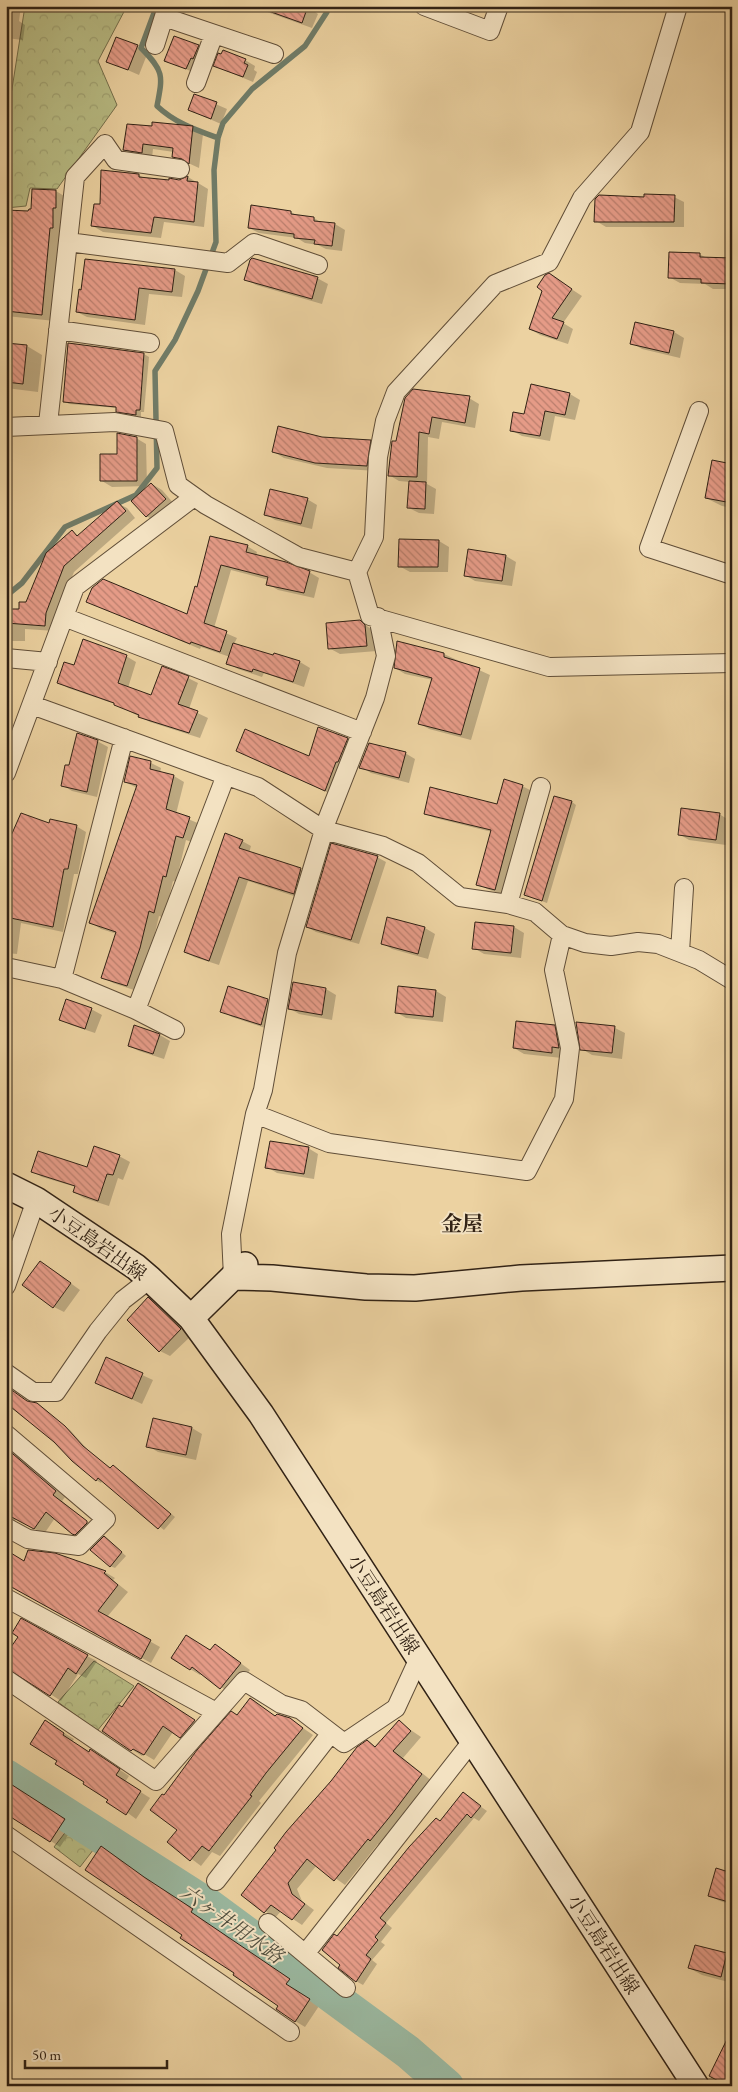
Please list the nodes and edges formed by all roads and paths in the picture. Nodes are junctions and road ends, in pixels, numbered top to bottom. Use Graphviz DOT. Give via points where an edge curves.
graph roads {
  1 [pos="424,6"];
  2 [pos="499,6"];
  3 [pos="678,6"];
  4 [pos="166,12"];
  5 [pos="214,34"];
  6 [pos="155,45"];
  7 [pos="274,54"];
  8 [pos="196,83"];
  9 [pos="180,169"];
  10 [pos="68,242"];
  11 [pos="318,265"];
  12 [pos="58,330"];
  13 [pos="150,343"];
  14 [pos="699,411"];
  15 [pos="48,424"];
  16 [pos="6,427"];
  17 [pos="194,497"];
  18 [pos="357,572"];
  19 [pos="732,576"];
  20 [pos="64,617"];
  21 [pos="378,617"];
  22 [pos="6,658"];
  23 [pos="48,662"];
  24 [pos="732,663"];
  25 [pos="32,705"];
  26 [pos="362,732"];
  27 [pos="13,736"];
  28 [pos="124,738"];
  29 [pos="6,773"];
  30 [pos="226,775"];
  31 [pos="541,787"];
  32 [pos="324,830"];
  33 [pos="684,888"];
  34 [pos="508,904"];
  35 [pos="562,935"];
  36 [pos="680,952"];
  37 [pos="6,967"];
  38 [pos="62,979"];
  39 [pos="732,980"];
  40 [pos="136,1010"];
  41 [pos="175,1030"];
  42 [pos="255,1114"];
  43 [pos="6,1185"];
  44 [pos="36,1200"];
  45 [pos="732,1268"];
  46 [pos="233,1277"];
  47 [pos="150,1279"];
  48 [pos="6,1286"];
  49 [pos="191,1318"];
  50 [pos="6,1373"];
  51 [pos="6,1434"];
  52 [pos="6,1527"];
  53 [pos="6,1602"];
  54 [pos="419,1658"];
  55 [pos="6,1679"];
  56 [pos="216,1712"];
  57 [pos="331,1733"];
  58 [pos="473,1740"];
  59 [pos="6,1835"];
  60 [pos="216,1881"];
  61 [pos="268,1923"];
  62 [pos="305,1954"];
  63 [pos="346,1988"];
  64 [pos="290,2032"];
  65 [pos="696,2086"];
  1 -- 2 [label="street" via="490,31"];
  3 -- 18 [label="street" via="640,132 582,198 549,262 494,284 396,392 385,421 378,457 374,537"];
  4 -- 5 [label="street"];
  4 -- 6 [label="street"];
  5 -- 7 [label="street"];
  5 -- 8 [label="street"];
  9 -- 10 [label="street" via="116,160 105,144 75,177"];
  10 -- 11 [label="street" via="228,263 254,243"];
  10 -- 12 [label="street"];
  12 -- 13 [label="street"];
  12 -- 15 [label="street"];
  14 -- 19 [label="street" via="649,548"];
  15 -- 16 [label="street"];
  15 -- 17 [label="street" via="115,422 164,431 178,485"];
  17 -- 18 [label="street" via="299,557"];
  17 -- 20 [label="street" via="75,587"];
  18 -- 21 [label="street" via="370,616"];
  20 -- 23 [label="street"];
  20 -- 26 [label="street"];
  21 -- 24 [label="street" via="548,667"];
  21 -- 26 [label="street" via="386,656"];
  22 -- 23 [label="street"];
  23 -- 25 [label="street"];
  25 -- 27 [label="street"];
  25 -- 28 [label="street"];
  26 -- 32 [label="street"];
  27 -- 29 [label="street"];
  28 -- 30 [label="street"];
  28 -- 38 [label="street"];
  30 -- 32 [label="street" via="258,787"];
  30 -- 40 [label="street"];
  31 -- 34 [label="street"];
  32 -- 34 [label="street" via="383,846 418,863 460,897"];
  32 -- 42 [label="street" via="287,953 263,1090"];
  33 -- 36 [label="street"];
  34 -- 35 [label="street" via="536,912"];
  35 -- 36 [label="street" via="585,943 611,946 638,942 658,944"];
  35 -- 42 [label="street" via="554,970 570,1048 564,1099 526,1171 329,1143"];
  36 -- 39 [label="street"];
  37 -- 38 [label="street"];
  38 -- 40 [label="street"];
  40 -- 41 [label="street"];
  42 -- 46 [label="street" via="231,1234"];
  43 -- 44 [label="main road, 小豆島岩出線"];
  44 -- 47 [label="main road, 小豆島岩出線"];
  44 -- 48 [label="street"];
  45 -- 46 [label="main road" via="521,1278 320,1270 266,1262 246,1264"];
  46 -- 49 [label="main road"];
  47 -- 49 [label="main road, 小豆島岩出線"];
  47 -- 50 [label="street" via="123,1300 56,1392 33,1392"];
  49 -- 54 [label="main road, 小豆島岩出線" via="261,1414"];
  51 -- 52 [label="street" via="106,1520 79,1546 28,1539"];
  53 -- 56 [label="street" via="8,1599"];
  54 -- 57 [label="street" via="396,1708 344,1743"];
  54 -- 58 [label="main road, 小豆島岩出線"];
  55 -- 56 [label="street" via="156,1781"];
  56 -- 57 [label="street" via="244,1681 282,1704 301,1710"];
  57 -- 60 [label="street"];
  58 -- 62 [label="street"];
  58 -- 65 [label="main road, 小豆島岩出線"];
  59 -- 64 [label="street"];
  61 -- 62 [label="street"];
  62 -- 63 [label="street"];
}
